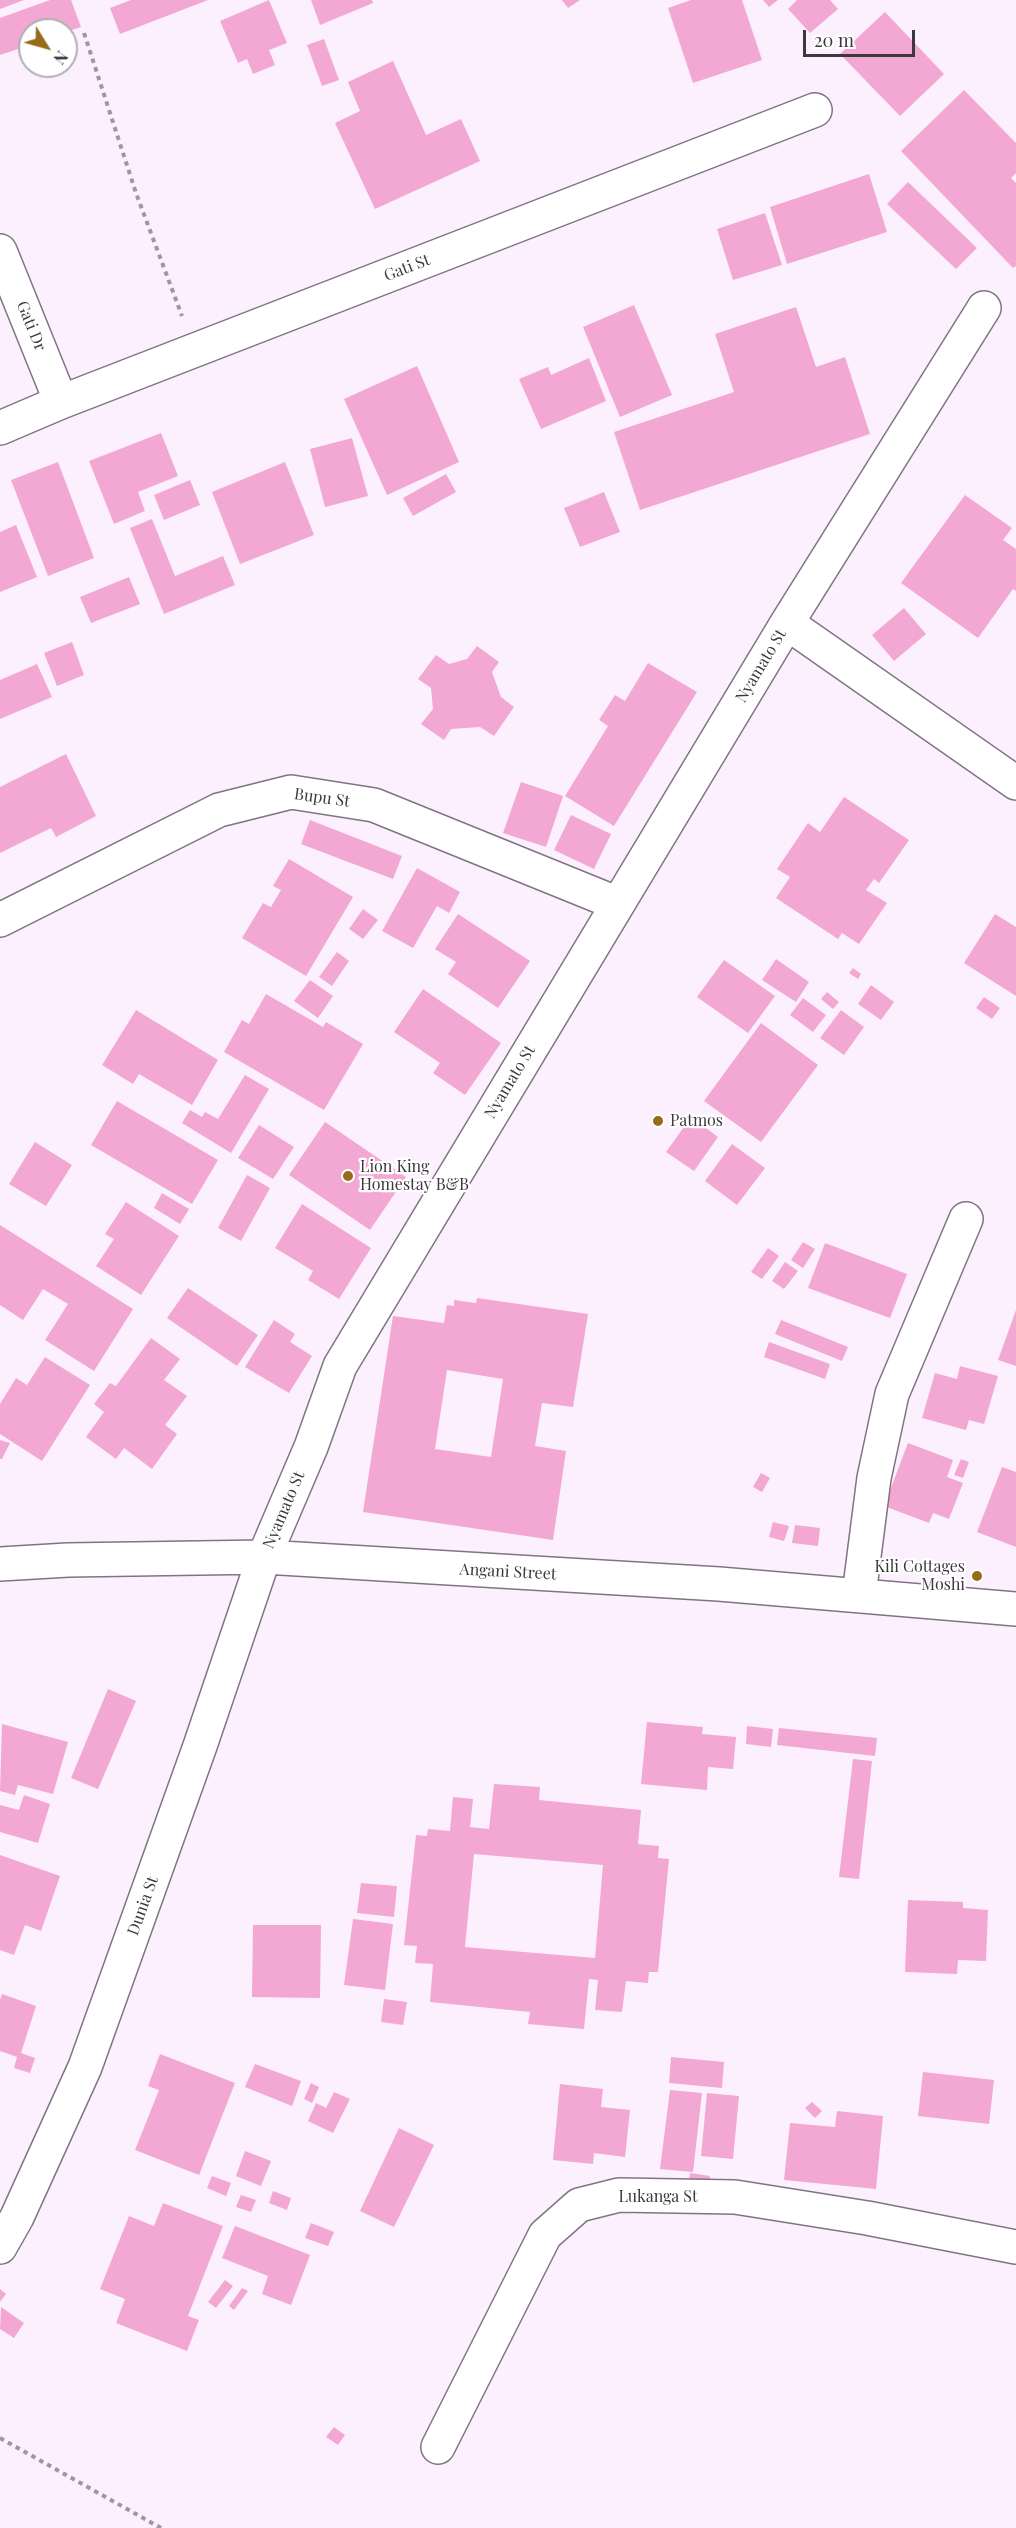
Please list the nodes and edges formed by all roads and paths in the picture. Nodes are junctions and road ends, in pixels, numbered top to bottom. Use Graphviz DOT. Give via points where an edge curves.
graph roads {
  1 [pos="84,33"];
  2 [pos="815,110"];
  3 [pos="0,250"];
  4 [pos="984,308"];
  5 [pos="195,350"];
  6 [pos="62,402"];
  7 [pos="0,428"];
  8 [pos="787,622"];
  9 [pos="1016,783"];
  10 [pos="616,903"];
  11 [pos="13,914"];
  12 [pos="0,942"];
  13 [pos="966,1219"];
  14 [pos="264,1557"];
  15 [pos="0,1564"];
  16 [pos="859,1595"];
  17 [pos="1016,1609"];
  18 [pos="0,2247"];
  19 [pos="1016,2247"];
  20 [pos="0,2438"];
  21 [pos="438,2447"];
  22 [pos="161,2528"];
  1 -- 5 [label="path" via="136,193"];
  2 -- 5 [label="street, Gati St"];
  3 -- 6 [label="street, Gati Dr"];
  4 -- 8 [label="street, Nyamato St"];
  5 -- 6 [label="street, Gati St"];
  6 -- 7 [label="street, Gati St"];
  8 -- 9 [label="street, Nyamato St"];
  8 -- 10 [label="street, Nyamato St"];
  10 -- 11 [label="street, Bupu St" via="374,805 291,792 219,810"];
  10 -- 14 [label="street, Nyamato St" via="340,1366 311,1447"];
  11 -- 12 [label="street"];
  13 -- 16 [label="street" via="892,1394 874,1478"];
  14 -- 15 [label="street, Angani Street"];
  14 -- 16 [label="street, Angani Street"];
  14 -- 18 [label="street, Dunia St" via="85,2067"];
  16 -- 17 [label="street, Angani Street"];
  19 -- 21 [label="street, Lukanga St" via="735,2197 620,2195 579,2205 545,2235"];
  20 -- 22 [label="path"];
}
